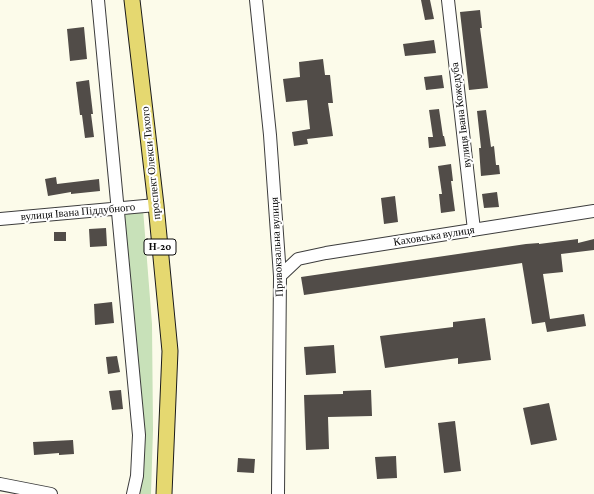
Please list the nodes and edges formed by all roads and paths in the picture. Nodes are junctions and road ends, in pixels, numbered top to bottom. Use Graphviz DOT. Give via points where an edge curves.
graph roads {
  1 [pos="98,0"];
  2 [pos="132,0"];
  3 [pos="256,0"];
  4 [pos="448,0"];
  5 [pos="156,205"];
  6 [pos="118,208"];
  7 [pos="594,211"];
  8 [pos="0,219"];
  9 [pos="474,230"];
  10 [pos="280,276"];
  11 [pos="0,484"];
  12 [pos="51,494"];
  13 [pos="133,494"];
  14 [pos="164,494"];
  15 [pos="278,494"];
  1 -- 6 [label="street"];
  2 -- 5 [label="main road, проспект Олекси Тихого / Н-20"];
  3 -- 10 [label="street, Привокзальна вулиця" via="270,135"];
  4 -- 9 [label="street, вулиця Івана Кожедуба"];
  5 -- 6 [label="street, вулиця Івана Піддубного"];
  5 -- 14 [label="main road, проспект Олекси Тихого / Н-20" via="170,351"];
  6 -- 8 [label="street, вулиця Івана Піддубного"];
  6 -- 13 [label="street" via="139,436 137,476"];
  7 -- 9 [label="street, Каховська вулиця"];
  9 -- 10 [label="street, Каховська вулиця" via="298,259"];
  10 -- 15 [label="street, Привокзальна вулиця"];
  11 -- 12 [label="street"];
}
